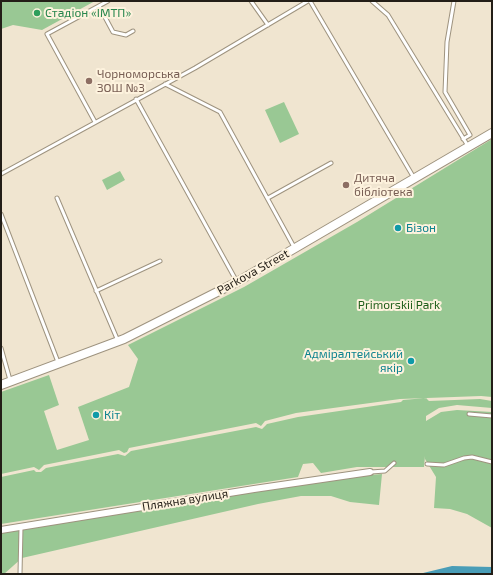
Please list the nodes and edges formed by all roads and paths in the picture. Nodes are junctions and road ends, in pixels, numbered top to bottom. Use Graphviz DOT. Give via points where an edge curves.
graph roads {
  1 [pos="108,1"];
  2 [pos="251,1"];
  3 [pos="309,1"];
  4 [pos="372,1"];
  5 [pos="454,1"];
  6 [pos="99,6"];
  7 [pos="268,25"];
  8 [pos="133,31"];
  9 [pos="165,84"];
  10 [pos="136,99"];
  11 [pos="95,122"];
  12 [pos="492,133"];
  13 [pos="463,139"];
  14 [pos="468,147"];
  15 [pos="331,163"];
  16 [pos="1,174"];
  17 [pos="414,179"];
  18 [pos="57,198"];
  19 [pos="268,198"];
  20 [pos="1,214"];
  21 [pos="295,248"];
  22 [pos="160,261"];
  23 [pos="236,282"];
  24 [pos="96,291"];
  25 [pos="118,341"];
  26 [pos="1,348"];
  27 [pos="59,364"];
  28 [pos="10,382"];
  29 [pos="1,385"];
  30 [pos="469,414"];
  31 [pos="492,416"];
  32 [pos="492,462"];
  33 [pos="394,463"];
  34 [pos="427,464"];
  35 [pos="370,472"];
  36 [pos="21,527"];
  37 [pos="1,530"];
  38 [pos="20,574"];
  1 -- 6 [label="lane"];
  2 -- 7 [label="lane"];
  3 -- 7 [label="lane"];
  3 -- 17 [label="lane"];
  4 -- 13 [label="lane" via="388,15"];
  5 -- 13 [label="lane" via="447,42 445,86 448,97 470,135"];
  6 -- 8 [label="lane" via="112,32 126,35"];
  6 -- 11 [label="lane" via="47,34"];
  7 -- 9 [label="lane"];
  9 -- 10 [label="lane"];
  9 -- 19 [label="lane" via="220,112"];
  10 -- 11 [label="lane"];
  10 -- 23 [label="lane"];
  11 -- 16 [label="lane"];
  12 -- 14 [label="street, Parkova Street"];
  13 -- 14 [label="lane"];
  14 -- 17 [label="street, Parkova Street"];
  15 -- 19 [label="lane"];
  17 -- 21 [label="street, Parkova Street"];
  18 -- 24 [label="lane"];
  19 -- 21 [label="lane"];
  20 -- 27 [label="lane"];
  21 -- 23 [label="street, Parkova Street"];
  22 -- 24 [label="lane"];
  23 -- 25 [label="street, Parkova Street"];
  24 -- 25 [label="lane"];
  25 -- 27 [label="street, Parkova Street"];
  26 -- 28 [label="lane"];
  27 -- 28 [label="street, Parkova Street"];
  28 -- 29 [label="street, Parkova Street"];
  30 -- 31 [label="lane"];
  32 -- 34 [label="lane" via="472,457 444,465"];
  33 -- 35 [label="lane" via="385,471"];
  35 -- 36 [label="street, Пляжна вулиця"];
  36 -- 37 [label="street, Пляжна вулиця"];
  36 -- 38 [label="lane"];
}
